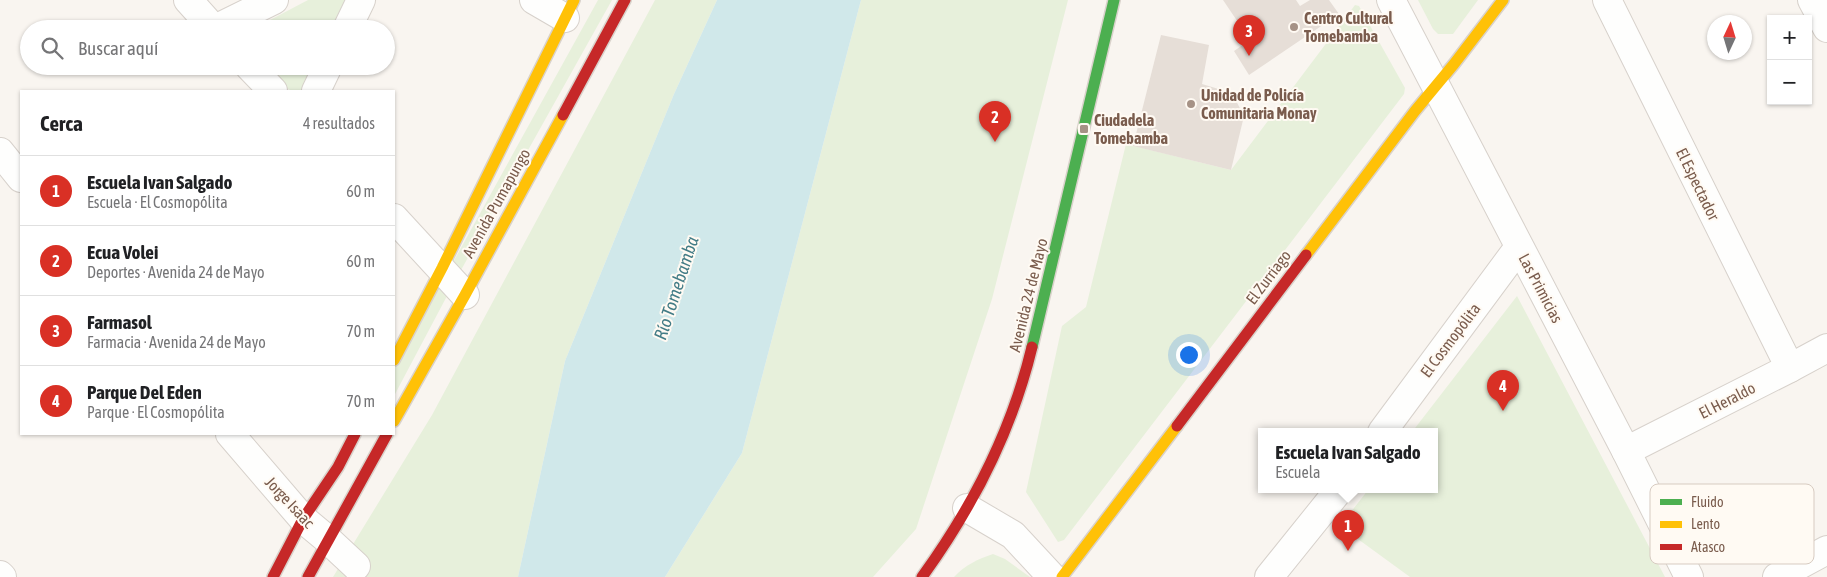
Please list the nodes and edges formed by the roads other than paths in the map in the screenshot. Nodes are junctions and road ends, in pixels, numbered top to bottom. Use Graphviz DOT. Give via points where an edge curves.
graph roads {
  1 [pos="188,0"];
  2 [pos="274,0"];
  3 [pos="361,0"];
  4 [pos="534,0"];
  5 [pos="625,0"];
  6 [pos="1114,0"];
  7 [pos="1391,0"];
  8 [pos="1503,0"];
  9 [pos="1607,0"];
  10 [pos="1812,0"];
  11 [pos="569,9"];
  12 [pos="207,20"];
  13 [pos="233,20"];
  14 [pos="351,20"];
  15 [pos="1827,28"];
  16 [pos="258,75"];
  17 [pos="324,75"];
  18 [pos="1435,87"];
  19 [pos="272,90"];
  20 [pos="316,90"];
  21 [pos="0,152"];
  22 [pos="20,177"];
  23 [pos="395,219"];
  24 [pos="1519,247"];
  25 [pos="442,268"];
  26 [pos="465,294"];
  27 [pos="1827,348"];
  28 [pos="395,358"];
  29 [pos="1790,368"];
  30 [pos="395,419"];
  31 [pos="1385,428"];
  32 [pos="231,435"];
  33 [pos="354,435"];
  34 [pos="386,435"];
  35 [pos="1626,451"];
  36 [pos="1337,493"];
  37 [pos="1650,498"];
  38 [pos="967,508"];
  39 [pos="302,520"];
  40 [pos="327,539"];
  41 [pos="1827,550"];
  42 [pos="1814,557"];
  43 [pos="1683,564"];
  44 [pos="1801,564"];
  45 [pos="356,566"];
  46 [pos="273,577"];
  47 [pos="308,577"];
  48 [pos="922,577"];
  49 [pos="1052,577"];
  50 [pos="1062,577"];
  51 [pos="1269,577"];
  52 [pos="1690,577"];
  53 [pos="1777,577"];
  1 -- 12 [label="street"];
  2 -- 13 [label="street"];
  3 -- 14 [label="street"];
  4 -- 11 [label="street"];
  5 -- 26 [label="main road, Avenida Pumapungo"];
  6 -- 38 [label="main road, Avenida 24 de Mayo" via="1026,373 1007,427"];
  7 -- 18 [label="street, Las Primicias"];
  8 -- 18 [label="main road, El Zurriago"];
  9 -- 29 [label="street, El Espectador"];
  10 -- 15 [label="street"];
  11 -- 25 [label="main road, Avenida Pumapungo"];
  16 -- 19 [label="street"];
  17 -- 20 [label="street"];
  18 -- 24 [label="street, Las Primicias"];
  18 -- 50 [label="main road, El Zurriago"];
  21 -- 22 [label="street"];
  23 -- 25 [label="street"];
  24 -- 31 [label="street, El Cosmopólita"];
  24 -- 35 [label="street, Las Primicias"];
  25 -- 26 [label="street"];
  25 -- 28 [label="main road, Avenida Pumapungo"];
  26 -- 30 [label="main road, Avenida Pumapungo"];
  27 -- 29 [label="street, El Heraldo"];
  29 -- 35 [label="street, El Heraldo"];
  32 -- 39 [label="street, Jorge Isaac"];
  33 -- 39 [label="main road" via="338,467"];
  34 -- 40 [label="main road"];
  35 -- 37 [label="street, Las Primicias"];
  36 -- 51 [label="street"];
  38 -- 48 [label="main road, Avenida 24 de Mayo"];
  38 -- 49 [label="street" via="1013,535"];
  39 -- 40 [label="street, Jorge Isaac"];
  39 -- 46 [label="main road"];
  40 -- 45 [label="street, Jorge Isaac"];
  40 -- 47 [label="main road"];
  41 -- 42 [label="street"];
  43 -- 52 [label="street, Las Primicias"];
  44 -- 53 [label="street"];
}
